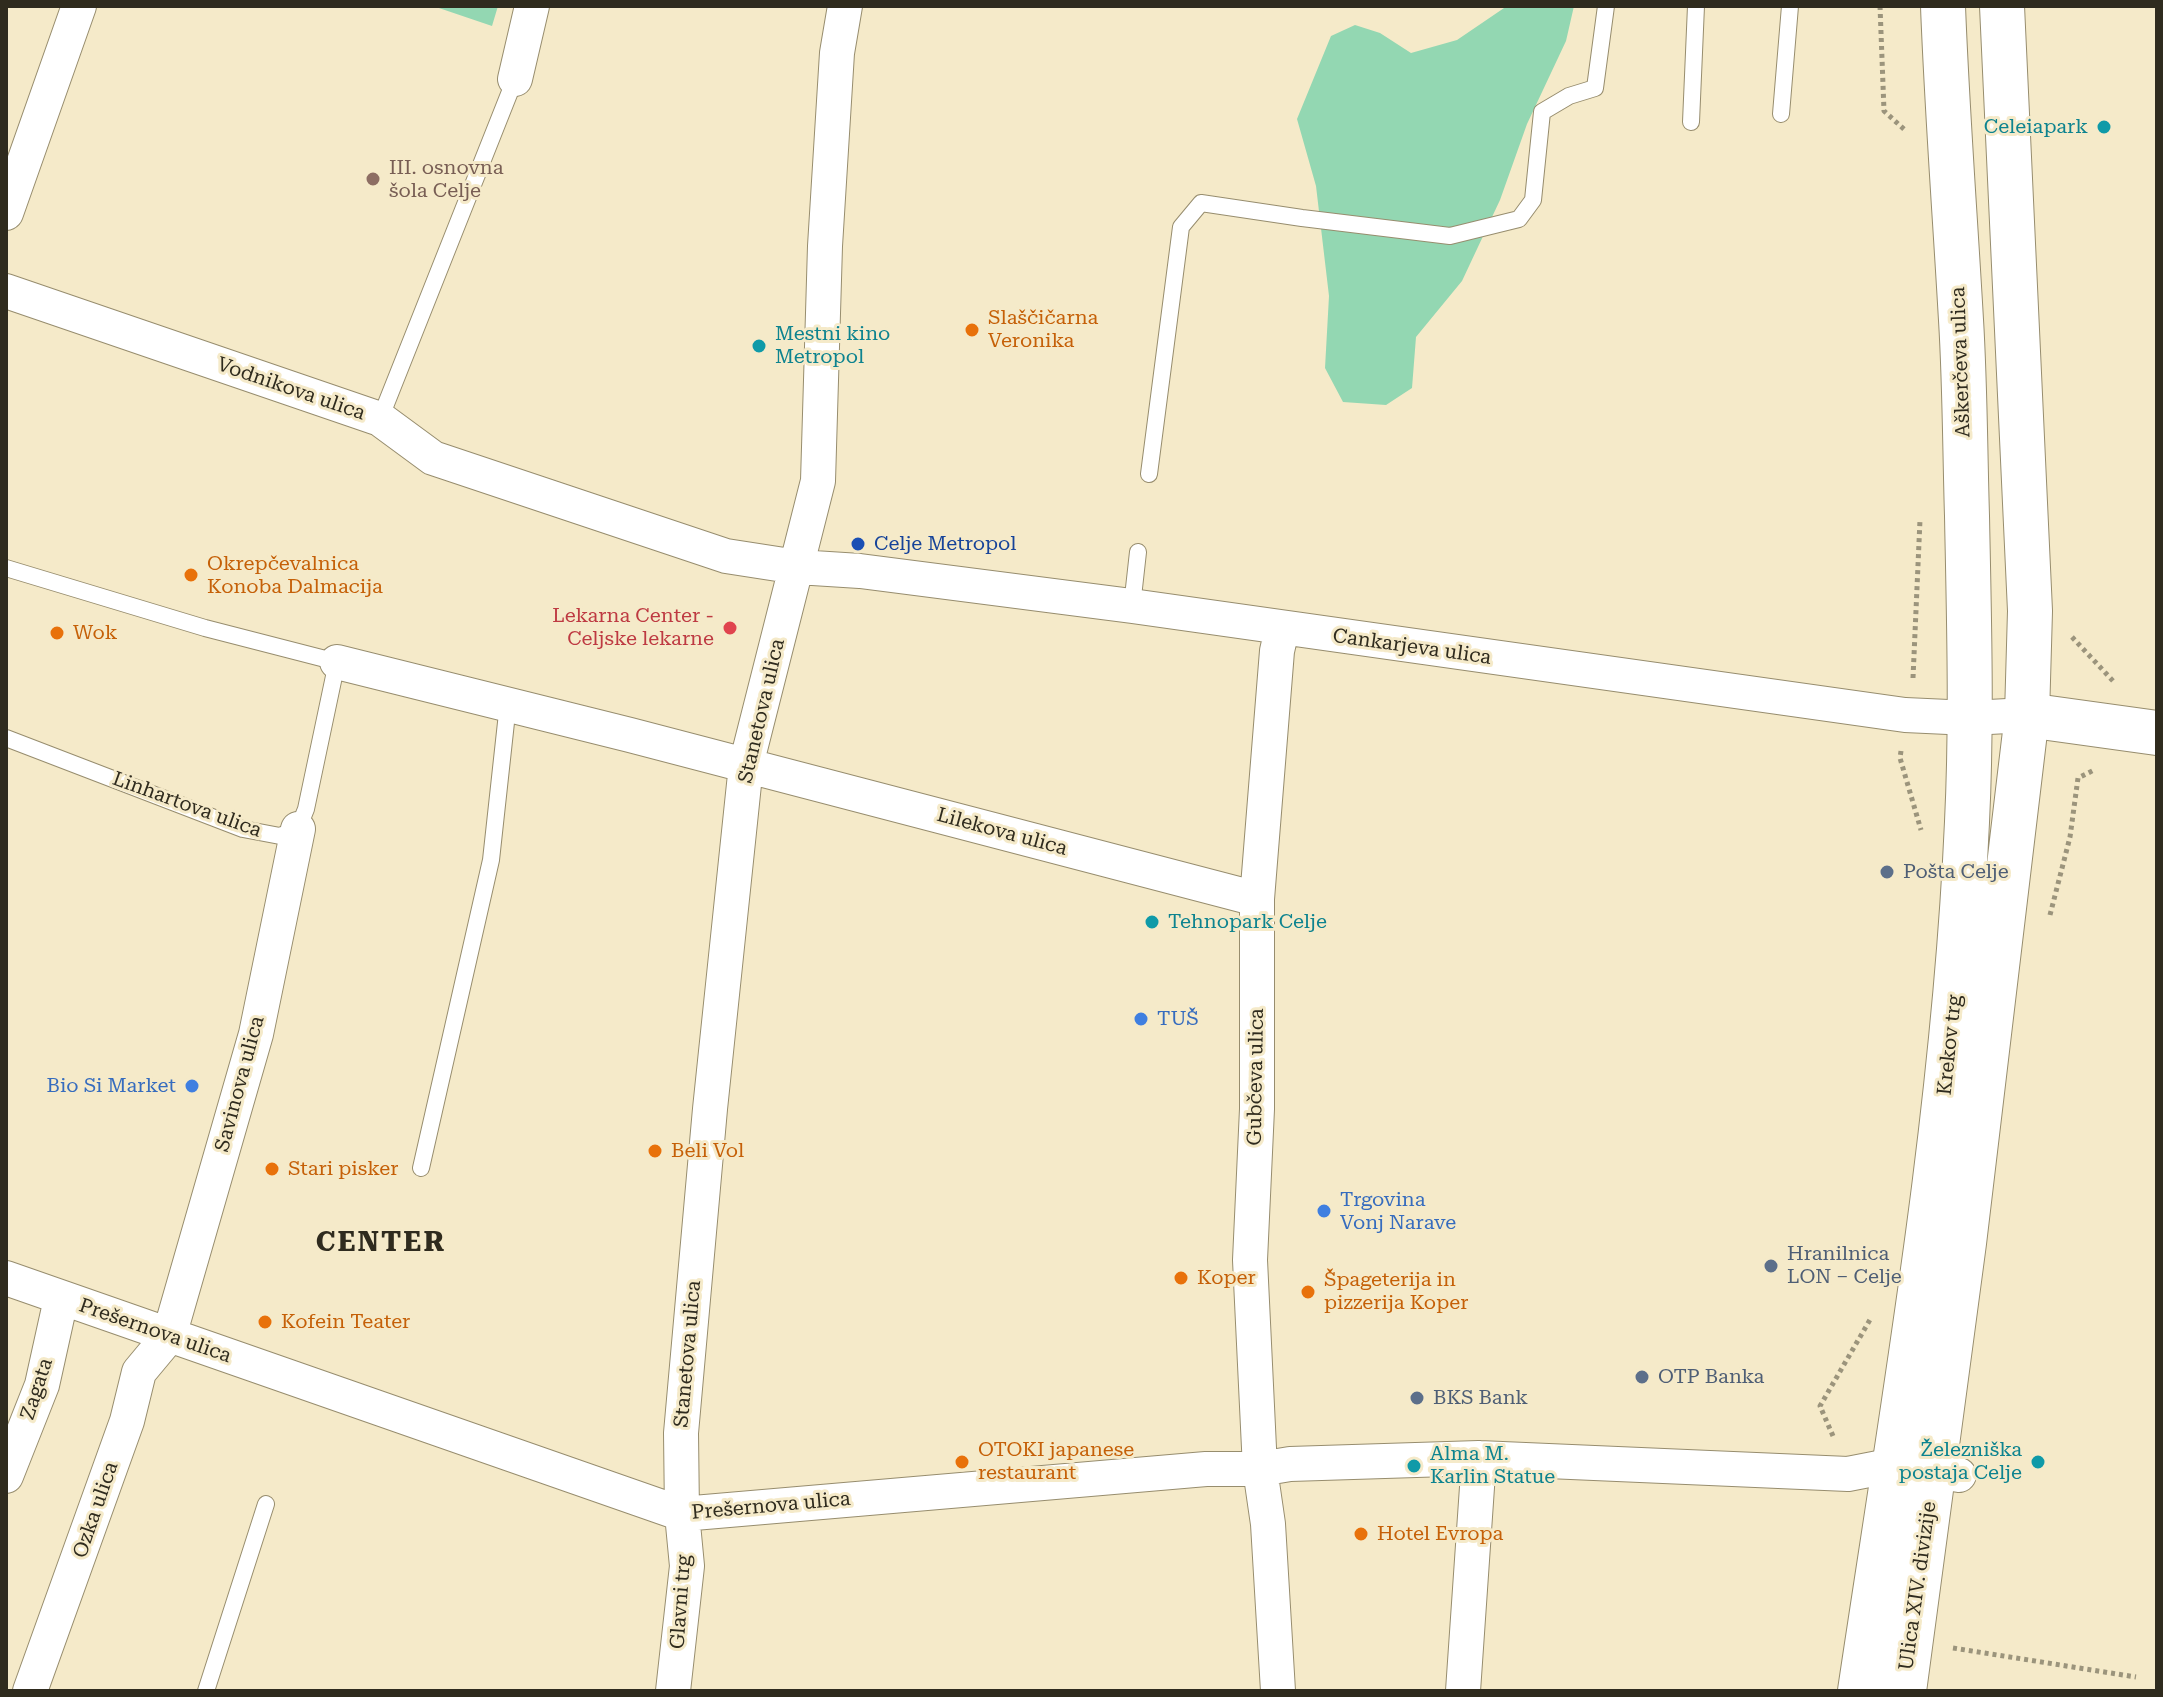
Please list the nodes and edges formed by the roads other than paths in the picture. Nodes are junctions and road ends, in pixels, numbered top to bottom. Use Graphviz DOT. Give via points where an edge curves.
graph roads {
  1 [pos="79,6"];
  2 [pos="532,6"];
  3 [pos="844,6"];
  4 [pos="1606,6"];
  5 [pos="1696,6"];
  6 [pos="1790,6"];
  7 [pos="1943,6"];
  8 [pos="2002,6"];
  9 [pos="515,79"];
  10 [pos="1781,114"];
  11 [pos="1691,122"];
  12 [pos="6,213"];
  13 [pos="6,291"];
  14 [pos="380,419"];
  15 [pos="1149,474"];
  16 [pos="1138,552"];
  17 [pos="797,567"];
  18 [pos="6,568"];
  19 [pos="1132,606"];
  20 [pos="1282,629"];
  21 [pos="337,662"];
  22 [pos="508,704"];
  23 [pos="2027,715"];
  24 [pos="1970,718"];
  25 [pos="2157,733"];
  26 [pos="6,738"];
  27 [pos="746,765"];
  28 [pos="298,829"];
  29 [pos="1257,899"];
  30 [pos="421,1168"];
  31 [pos="1964,1243"];
  32 [pos="6,1278"];
  33 [pos="61,1299"];
  34 [pos="169,1336"];
  35 [pos="1908,1370"];
  36 [pos="1479,1458"];
  37 [pos="1260,1469"];
  38 [pos="1929,1470"];
  39 [pos="6,1476"];
  40 [pos="266,1504"];
  41 [pos="682,1514"];
  42 [pos="30,1691"];
  43 [pos="206,1691"];
  44 [pos="673,1691"];
  45 [pos="1278,1691"];
  46 [pos="1463,1691"];
  47 [pos="1860,1691"];
  48 [pos="1904,1691"];
  1 -- 12 [label="street"];
  2 -- 9 [label="street"];
  3 -- 17 [label="street, Stanetova ulica" via="826,231 818,481"];
  4 -- 15 [label="lane" via="1595,88 1542,112 1533,200 1519,219 1450,236 1201,203 1181,227"];
  5 -- 11 [label="lane"];
  6 -- 10 [label="lane"];
  7 -- 24 [label="main road, Aškerčeva ulica" via="1961,324"];
  8 -- 23 [label="main road" via="2030,611"];
  9 -- 14 [label="lane"];
  13 -- 14 [label="street, Vodnikova ulica"];
  14 -- 17 [label="street, Vodnikova ulica" via="433,458 726,556"];
  16 -- 19 [label="lane"];
  17 -- 19 [label="street, Cankarjeva ulica"];
  17 -- 27 [label="street, Stanetova ulica"];
  18 -- 21 [label="lane"];
  19 -- 20 [label="street, Cankarjeva ulica"];
  20 -- 24 [label="street, Cankarjeva ulica" via="1905,715"];
  20 -- 29 [label="street, Gubčeva ulica"];
  21 -- 22 [label="street"];
  21 -- 28 [label="lane"];
  22 -- 27 [label="street"];
  22 -- 30 [label="lane" via="491,860"];
  23 -- 24 [label="street, Cankarjeva ulica"];
  23 -- 25 [label="main road"];
  23 -- 31 [label="main road, Krekov trg"];
  24 -- 35 [label="main road, Krekov trg" via="1957,975"];
  26 -- 28 [label="lane, Linhartova ulica" via="243,829 280,836"];
  27 -- 29 [label="street, Lilekova ulica"];
  27 -- 41 [label="street, Stanetova ulica" via="681,1433"];
  28 -- 34 [label="street, Savinova ulica" via="256,1034"];
  29 -- 37 [label="street, Gubčeva ulica" via="1257,1109 1250,1260"];
  31 -- 38 [label="main road, Ulica XIV. divizije"];
  32 -- 33 [label="street, Prešernova ulica"];
  33 -- 34 [label="street, Prešernova ulica"];
  33 -- 39 [label="street, Zagata" via="42,1385"];
  34 -- 41 [label="street, Prešernova ulica"];
  34 -- 42 [label="street, Ozka ulica" via="139,1372 127,1421"];
  35 -- 38 [label="main road, Ulica XIV. divizije"];
  36 -- 37 [label="street, Prešernova ulica"];
  36 -- 38 [label="street" via="1848,1474"];
  36 -- 46 [label="street"];
  37 -- 41 [label="street, Prešernova ulica" via="1206,1469"];
  37 -- 45 [label="street, Gubčeva ulica"];
  38 -- 47 [label="main road, Ulica XIV. divizije"];
  38 -- 48 [label="main road, Ulica XIV. divizije"];
  40 -- 43 [label="lane"];
  41 -- 44 [label="street, Glavni trg" via="687,1566"];
}
